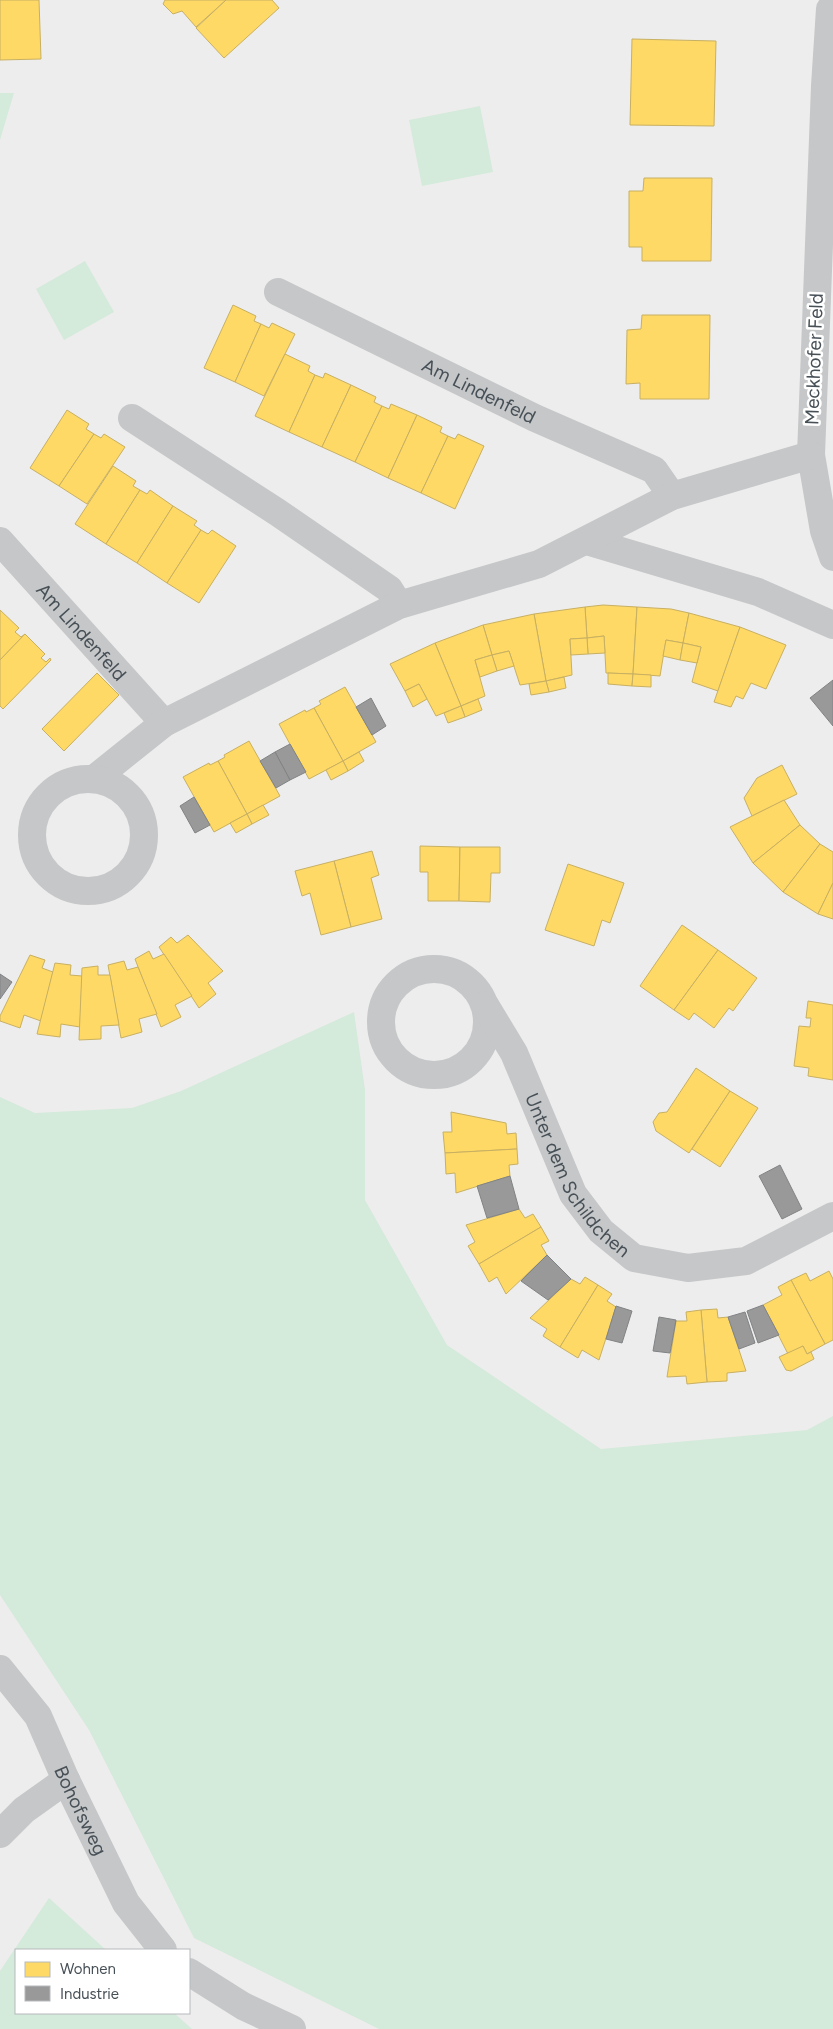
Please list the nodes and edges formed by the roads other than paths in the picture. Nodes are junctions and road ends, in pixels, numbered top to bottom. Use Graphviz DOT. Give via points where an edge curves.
graph roads {
  1 [pos="830,9"];
  2 [pos="278,292"];
  3 [pos="132,418"];
  4 [pos="811,454"];
  5 [pos="672,496"];
  6 [pos="587,540"];
  7 [pos="0,541"];
  8 [pos="833,557"];
  9 [pos="399,605"];
  10 [pos="833,625"];
  11 [pos="164,723"];
  12 [pos="94,778"];
  13 [pos="485,1004"];
  14 [pos="833,1216"];
  15 [pos="0,1669"];
  16 [pos="66,1780"];
  17 [pos="0,1834"];
  18 [pos="162,1949"];
  19 [pos="190,1973"];
  20 [pos="292,2029"];
  1 -- 4 [label="street, Meckhofer Feld"];
  2 -- 5 [label="street, Am Lindenfeld" via="527,414 654,470"];
  3 -- 9 [label="street" via="389,589"];
  4 -- 5 [label="street"];
  4 -- 8 [label="street, Meckhofer Feld" via="824,531"];
  5 -- 6 [label="street"];
  6 -- 9 [label="street" via="539,564"];
  6 -- 10 [label="street" via="758,592"];
  7 -- 11 [label="street, Am Lindenfeld"];
  9 -- 11 [label="street"];
  11 -- 12 [label="street"];
  12 -- 12 [label="street" via="59,786 45,798 35,814 32,832 34,851 42,867 55,880 71,888 90,891 108,887 124,878 139,855 144,828 128,795 112,784"];
  13 -- 14 [label="street, Unter dem Schildchen" via="514,1052 573,1194 601,1231 634,1258 688,1268 746,1261"];
  15 -- 16 [label="street, Bohofsweg" via="38,1716"];
  16 -- 17 [label="street" via="24,1810"];
  16 -- 18 [label="street, Bohofsweg" via="126,1903"];
  19 -- 20 [label="street" via="243,2006"];
}
